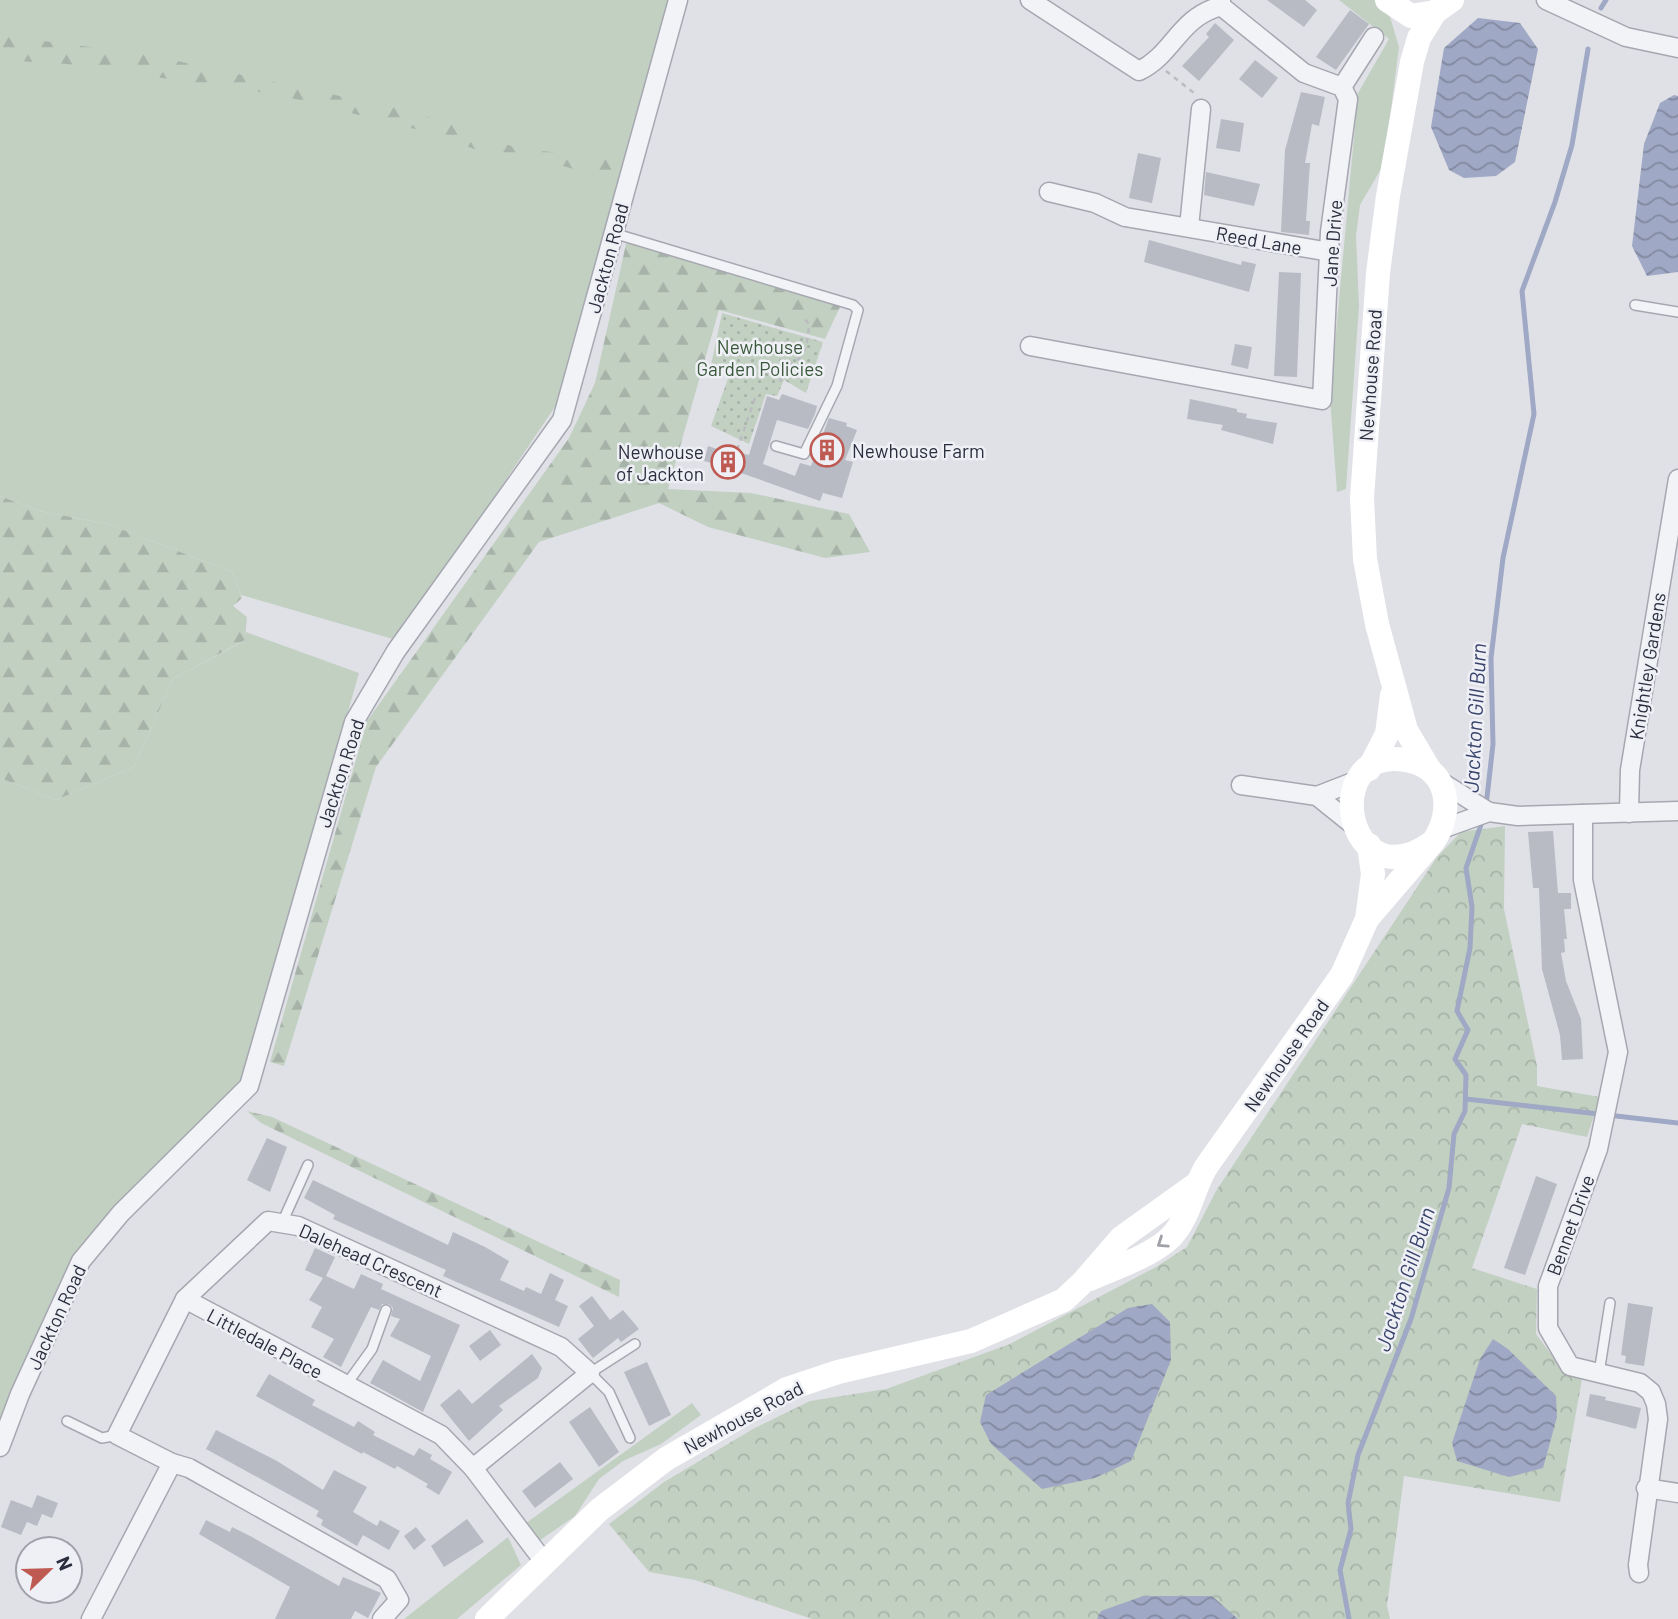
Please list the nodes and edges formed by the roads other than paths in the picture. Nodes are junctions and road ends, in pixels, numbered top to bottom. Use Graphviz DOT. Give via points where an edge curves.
graph roads {
  1 [pos="678,0"];
  2 [pos="1030,0"];
  3 [pos="1546,0"];
  4 [pos="1221,3"];
  5 [pos="1393,4"];
  6 [pos="1444,6"];
  7 [pos="1374,37"];
  8 [pos="1678,48"];
  9 [pos="1412,62"];
  10 [pos="1342,88"];
  11 [pos="1201,109"];
  12 [pos="1049,192"];
  13 [pos="1189,227"];
  14 [pos="613,233"];
  15 [pos="1330,252"];
  16 [pos="1634,305"];
  17 [pos="1678,312"];
  18 [pos="1030,346"];
  19 [pos="776,446"];
  20 [pos="1678,479"];
  21 [pos="1393,688"];
  22 [pos="1363,774"];
  23 [pos="1434,775"];
  24 [pos="1241,785"];
  25 [pos="1317,796"];
  26 [pos="1678,811"];
  27 [pos="1489,812"];
  28 [pos="1629,813"];
  29 [pos="1583,814"];
  30 [pos="1353,825"];
  31 [pos="1438,835"];
  32 [pos="1368,845"];
  33 [pos="1367,919"];
  34 [pos="307,1165"];
  35 [pos="282,1223"];
  36 [pos="185,1299"];
  37 [pos="1610,1303"];
  38 [pos="386,1310"];
  39 [pos="635,1344"];
  40 [pos="590,1373"];
  41 [pos="1599,1374"];
  42 [pos="346,1386"];
  43 [pos="66,1421"];
  44 [pos="117,1435"];
  45 [pos="631,1438"];
  46 [pos="0,1447"];
  47 [pos="172,1463"];
  48 [pos="473,1468"];
  49 [pos="1646,1488"];
  50 [pos="1678,1493"];
  51 [pos="545,1563"];
  52 [pos="1639,1573"];
  53 [pos="90,1619"];
  54 [pos="382,1619"];
  55 [pos="486,1619"];
  1 -- 14 [label="street, Jackton Road"];
  2 -- 4 [label="street" via="1139,71 1156,63 1201,12"];
  3 -- 8 [label="street" via="1626,37"];
  4 -- 10 [label="street" via="1304,74"];
  5 -- 6 [label="street" via="1411,16"];
  5 -- 9 [label="street, Newhouse Road"];
  6 -- 9 [label="street, Newhouse Road" via="1419,38"];
  7 -- 10 [label="street"];
  9 -- 21 [label="street, Newhouse Road" via="1378,273 1362,498 1365,559"];
  10 -- 15 [label="street, Jane Drive" via="1348,99"];
  11 -- 13 [label="street, Reed Lane"];
  12 -- 13 [label="street, Reed Lane" via="1095,203 1125,217"];
  13 -- 15 [label="street, Reed Lane"];
  14 -- 19 [label="lane" via="858,310 837,386 804,454"];
  14 -- 46 [label="street, Jackton Road" via="562,420 396,651 354,722 249,1086 121,1213 81,1261"];
  15 -- 18 [label="street, Jane Drive" via="1322,400"];
  16 -- 17 [label="lane"];
  20 -- 28 [label="street, Knightley Gardens" via="1630,770"];
  21 -- 22 [label="street, Newhouse Road" via="1387,734"];
  21 -- 23 [label="street, Newhouse Road" via="1410,741"];
  22 -- 23 [label="street" via="1383,761 1398,759 1415,761"];
  22 -- 25 [label="street"];
  22 -- 30 [label="street" via="1351,794"];
  23 -- 27 [label="street"];
  23 -- 31 [label="street" via="1446,797 1447,813"];
  24 -- 25 [label="street"];
  25 -- 30 [label="street"];
  26 -- 28 [label="street"];
  27 -- 29 [label="street"];
  27 -- 31 [label="street"];
  28 -- 29 [label="street"];
  29 -- 41 [label="street, Bennet Drive" via="1583,880 1618,1052 1598,1149 1548,1286 1548,1328 1570,1366"];
  30 -- 32 [label="street"];
  31 -- 32 [label="street" via="1420,851 1404,856 1388,855"];
  31 -- 33 [label="street, Newhouse Road"];
  32 -- 33 [label="street, Newhouse Road" via="1373,874"];
  33 -- 51 [label="street, Newhouse Road" via="1342,975 1195,1185 1121,1238 1064,1300 971,1341 838,1372 787,1389 629,1484"];
  34 -- 35 [label="lane"];
  35 -- 36 [label="street, Dalehead Crescent" via="268,1221"];
  35 -- 40 [label="street, Dalehead Crescent" via="298,1226 561,1347"];
  36 -- 42 [label="street, Littledale Place"];
  36 -- 44 [label="street, Dalehead Crescent"];
  37 -- 41 [label="lane"];
  38 -- 42 [label="lane, Littledale Place" via="372,1349"];
  39 -- 40 [label="lane"];
  40 -- 45 [label="lane" via="609,1392"];
  40 -- 48 [label="street"];
  41 -- 49 [label="street, Bennet Drive" via="1640,1383 1651,1392 1658,1419"];
  42 -- 48 [label="street, Littledale Place" via="442,1435"];
  43 -- 44 [label="lane" via="102,1438"];
  44 -- 47 [label="street"];
  47 -- 53 [label="street"];
  47 -- 54 [label="street" via="189,1468 387,1579 399,1600"];
  48 -- 51 [label="street, Littledale Place"];
  49 -- 50 [label="street"];
  49 -- 52 [label="street, Bennet Drive"];
  51 -- 55 [label="street, Newhouse Road"];
}
